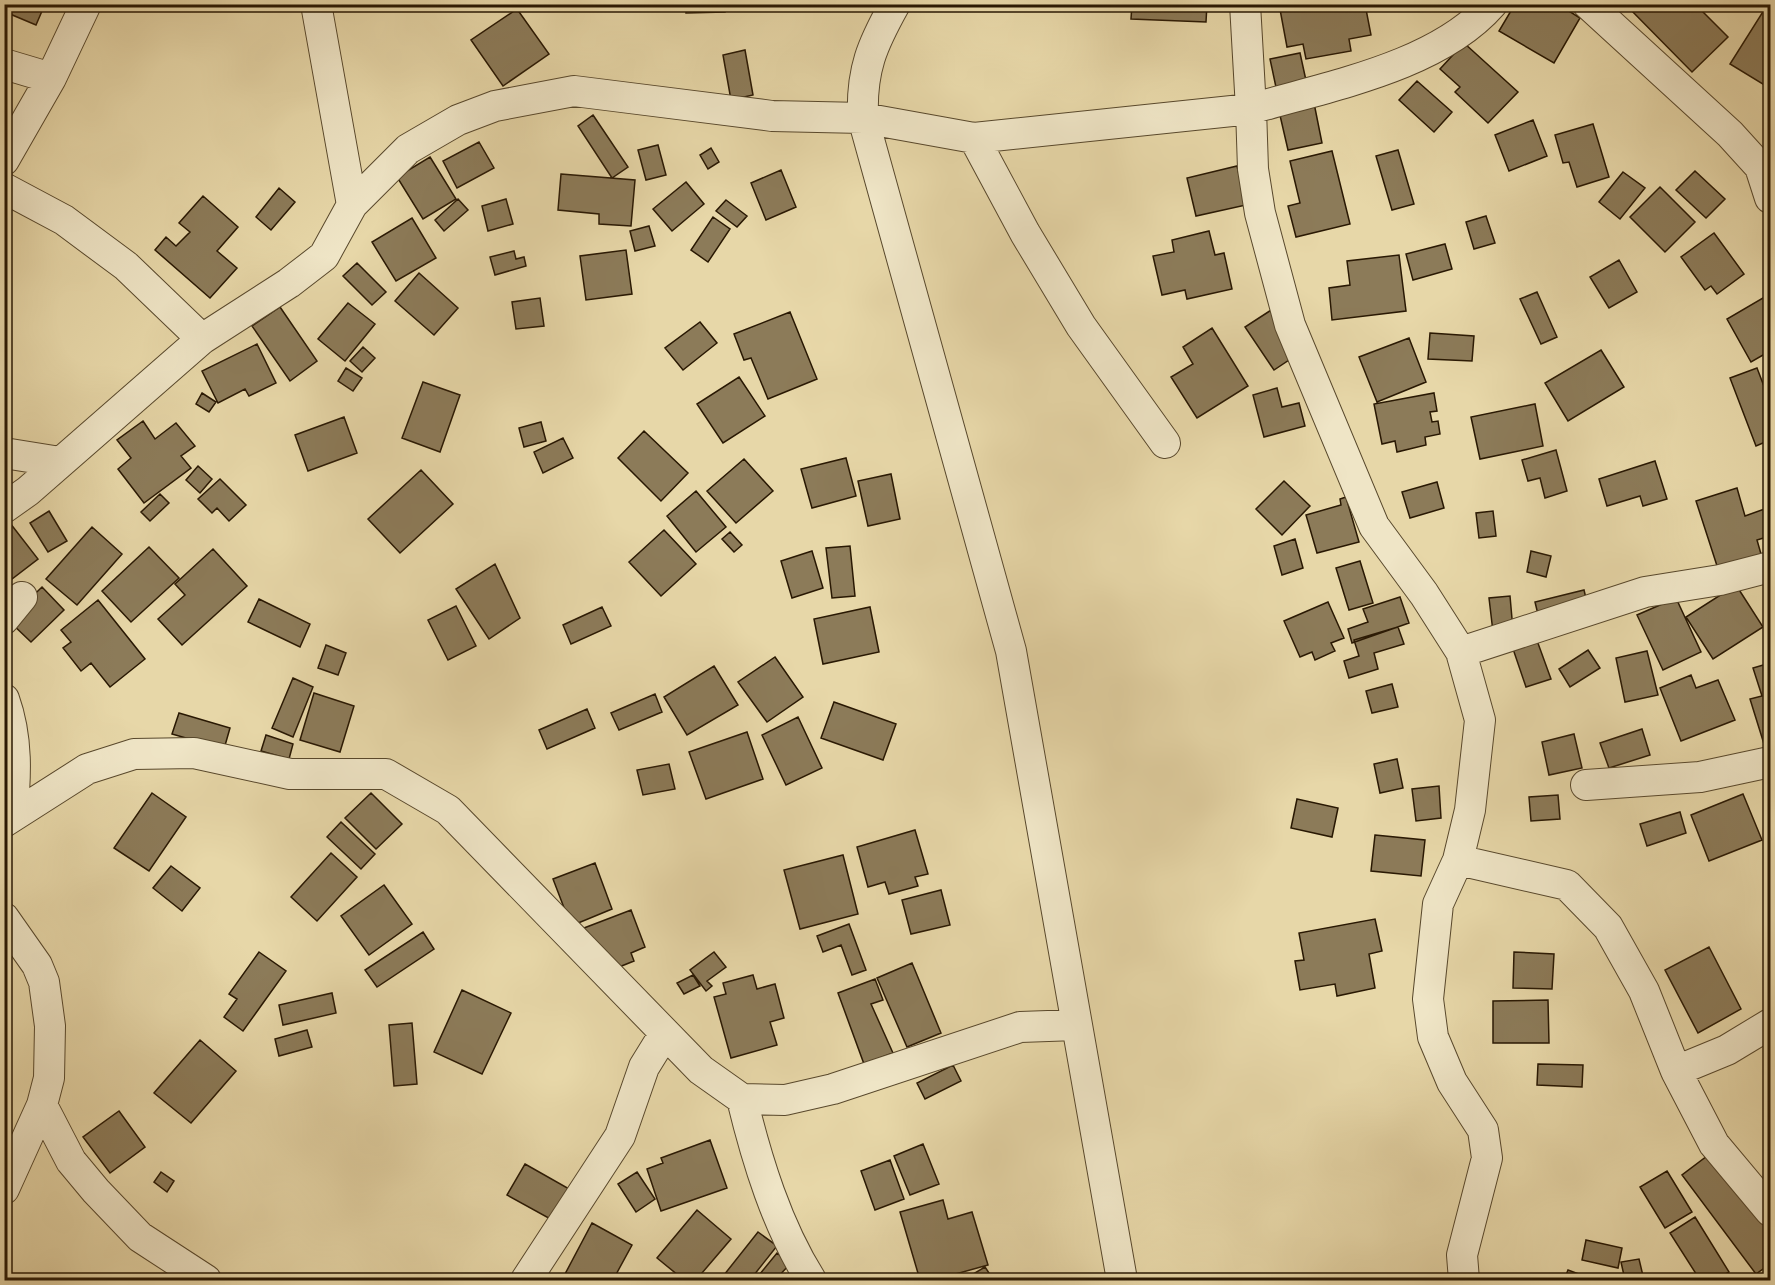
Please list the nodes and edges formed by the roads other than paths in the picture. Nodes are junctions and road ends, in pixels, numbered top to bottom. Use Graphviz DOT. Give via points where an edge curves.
graph roads {
  1 [pos="87,4"];
  2 [pos="316,4"];
  3 [pos="895,4"];
  4 [pos="1245,4"];
  5 [pos="1492,4"];
  6 [pos="1588,4"];
  7 [pos="4,64"];
  8 [pos="51,78"];
  9 [pos="1251,109"];
  10 [pos="863,118"];
  11 [pos="974,138"];
  12 [pos="4,160"];
  13 [pos="1765,160"];
  14 [pos="4,188"];
  15 [pos="1770,198"];
  16 [pos="352,205"];
  17 [pos="202,339"];
  18 [pos="1165,443"];
  19 [pos="4,453"];
  20 [pos="60,462"];
  21 [pos="4,508"];
  22 [pos="1770,567"];
  23 [pos="1461,652"];
  24 [pos="4,699"];
  25 [pos="1770,762"];
  26 [pos="1586,785"];
  27 [pos="8,819"];
  28 [pos="1458,860"];
  29 [pos="4,918"];
  30 [pos="1770,1024"];
  31 [pos="1076,1025"];
  32 [pos="665,1033"];
  33 [pos="1676,1071"];
  34 [pos="742,1099"];
  35 [pos="42,1105"];
  36 [pos="4,1189"];
  37 [pos="1770,1211"];
  38 [pos="206,1281"];
  39 [pos="526,1281"];
  40 [pos="811,1281"];
  41 [pos="1122,1281"];
  42 [pos="1464,1281"];
  1 -- 8 [label="street"];
  2 -- 16 [label="street"];
  3 -- 10 [label="street" via="873,42 862,87"];
  4 -- 9 [label="street"];
  5 -- 9 [label="street" via="1453,39 1415,56"];
  6 -- 13 [label="street" via="1730,134"];
  7 -- 8 [label="street"];
  8 -- 12 [label="street"];
  9 -- 11 [label="street"];
  9 -- 23 [label="street" via="1252,159 1260,213 1290,325 1374,526"];
  10 -- 11 [label="street"];
  10 -- 16 [label="street" via="772,116 574,91 495,106 458,120 408,149"];
  10 -- 31 [label="street" via="1011,651"];
  11 -- 18 [label="street" via="1081,326"];
  13 -- 15 [label="street"];
  14 -- 17 [label="street" via="64,220 126,266"];
  16 -- 17 [label="street" via="324,256"];
  17 -- 20 [label="street"];
  19 -- 20 [label="street"];
  20 -- 21 [label="street"];
  22 -- 23 [label="street" via="1645,592"];
  23 -- 28 [label="street" via="1480,720 1470,810"];
  24 -- 27 [label="street" via="13,723 16,775"];
  25 -- 26 [label="street" via="1700,777"];
  27 -- 32 [label="street" via="87,769 134,754 194,753 290,774 386,774 448,810"];
  28 -- 33 [label="street" via="1567,885 1608,927 1644,992"];
  28 -- 42 [label="street" via="1438,904 1428,999 1433,1037 1452,1082 1484,1130 1487,1158 1462,1255"];
  29 -- 35 [label="street" via="37,965 49,1004 49,1078"];
  30 -- 33 [label="street" via="1727,1050"];
  31 -- 34 [label="street" via="1020,1028 833,1089 785,1100"];
  31 -- 41 [label="street"];
  32 -- 34 [label="street" via="701,1070"];
  32 -- 39 [label="street" via="644,1067 620,1136"];
  33 -- 37 [label="street" via="1714,1144"];
  34 -- 40 [label="street" via="778,1214"];
  35 -- 36 [label="street"];
  35 -- 38 [label="street" via="71,1161 96,1191 140,1237"];
}
